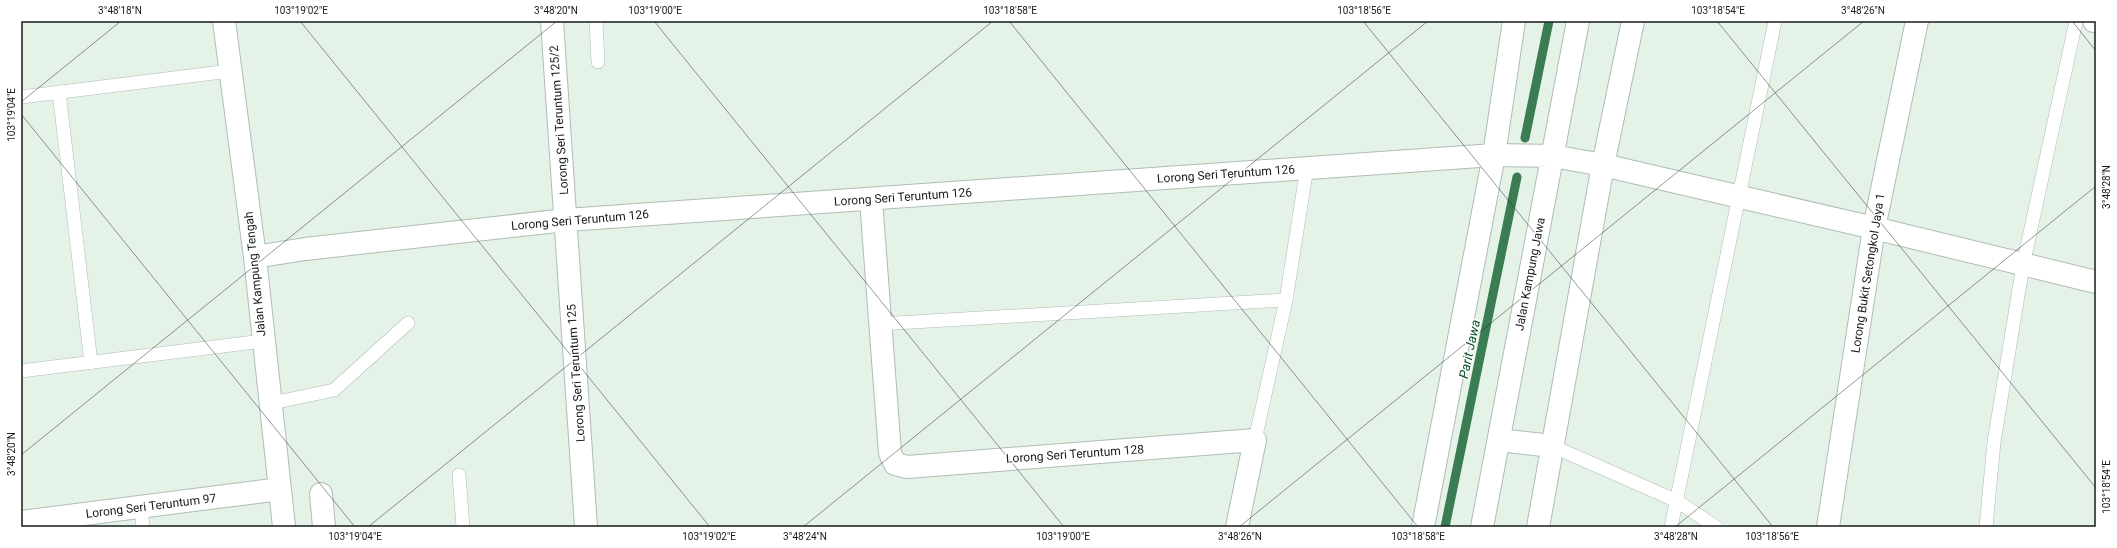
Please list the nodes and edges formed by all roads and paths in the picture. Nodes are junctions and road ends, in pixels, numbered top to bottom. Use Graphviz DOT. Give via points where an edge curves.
graph roads {
  1 [pos="224,21"];
  2 [pos="552,21"];
  3 [pos="596,21"];
  4 [pos="1514,21"];
  5 [pos="1578,21"];
  6 [pos="1634,21"];
  7 [pos="1775,21"];
  8 [pos="1917,21"];
  9 [pos="2076,21"];
  10 [pos="598,62"];
  11 [pos="230,71"];
  12 [pos="59,92"];
  13 [pos="21,97"];
  14 [pos="1498,155"];
  15 [pos="1546,156"];
  16 [pos="1603,165"];
  17 [pos="1306,167"];
  18 [pos="1740,197"];
  19 [pos="871,200"];
  20 [pos="566,220"];
  21 [pos="1874,228"];
  22 [pos="255,257"];
  23 [pos="2023,265"];
  24 [pos="2096,282"];
  25 [pos="1286,300"];
  26 [pos="408,323"];
  27 [pos="879,324"];
  28 [pos="263,341"];
  29 [pos="91,363"];
  30 [pos="21,371"];
  31 [pos="272,403"];
  32 [pos="1255,440"];
  33 [pos="1498,440"];
  34 [pos="1552,446"];
  35 [pos="458,475"];
  36 [pos="280,489"];
  37 [pos="321,494"];
  38 [pos="1677,501"];
  39 [pos="142,517"];
  40 [pos="21,522"];
  41 [pos="284,527"];
  42 [pos="324,527"];
  43 [pos="463,527"];
  44 [pos="586,527"];
  45 [pos="1238,527"];
  46 [pos="1423,527"];
  47 [pos="1482,527"];
  48 [pos="1538,527"];
  49 [pos="1671,527"];
  50 [pos="1716,527"];
  51 [pos="1828,527"];
  52 [pos="1986,527"];
  1 -- 11 [label="street, Jalan Kampung Tengah"];
  2 -- 20 [label="street, Lorong Seri Teruntum 125/2"];
  3 -- 10 [label="lane"];
  4 -- 14 [label="street"];
  5 -- 15 [label="street, Jalan Kampung Jawa"];
  6 -- 16 [label="street"];
  7 -- 18 [label="lane"];
  8 -- 21 [label="street, Lorong Bukit Setongkol Jaya 1"];
  9 -- 23 [label="lane"];
  11 -- 12 [label="lane"];
  11 -- 22 [label="street, Jalan Kampung Tengah"];
  12 -- 13 [label="lane"];
  12 -- 29 [label="lane"];
  14 -- 15 [label="street, Lorong Seri Teruntum 126"];
  14 -- 17 [label="street, Lorong Seri Teruntum 126"];
  14 -- 46 [label="street"];
  15 -- 16 [label="street, Lorong Seri Teruntum 126"];
  15 -- 33 [label="street, Jalan Kampung Jawa"];
  16 -- 18 [label="street, Lorong Seri Teruntum 126"];
  16 -- 34 [label="street"];
  17 -- 19 [label="street, Lorong Seri Teruntum 126"];
  17 -- 25 [label="lane"];
  18 -- 21 [label="street, Lorong Seri Teruntum 126"];
  18 -- 38 [label="lane"];
  19 -- 20 [label="street, Lorong Seri Teruntum 126"];
  19 -- 27 [label="street"];
  20 -- 22 [label="street, Lorong Seri Teruntum 126" via="305,249"];
  20 -- 44 [label="street, Lorong Seri Teruntum 125"];
  21 -- 23 [label="street, Lorong Seri Teruntum 126"];
  21 -- 51 [label="street, Lorong Bukit Setongkol Jaya 1"];
  22 -- 28 [label="street, Jalan Kampung Tengah"];
  23 -- 24 [label="street, Lorong Seri Teruntum 126"];
  23 -- 52 [label="lane" via="1994,442"];
  25 -- 27 [label="lane"];
  25 -- 32 [label="lane"];
  26 -- 31 [label="lane" via="334,390"];
  27 -- 32 [label="street, Lorong Seri Teruntum 128" via="890,453 895,464 907,467"];
  28 -- 29 [label="lane"];
  28 -- 31 [label="street, Jalan Kampung Tengah"];
  29 -- 30 [label="lane"];
  31 -- 36 [label="street, Jalan Kampung Tengah"];
  32 -- 45 [label="street"];
  33 -- 34 [label="street"];
  33 -- 47 [label="street, Jalan Kampung Jawa"];
  34 -- 38 [label="lane"];
  34 -- 48 [label="street"];
  35 -- 43 [label="lane"];
  36 -- 39 [label="street, Lorong Seri Teruntum 97"];
  36 -- 41 [label="street, Jalan Kampung Tengah"];
  37 -- 42 [label="street"];
  38 -- 49 [label="lane"];
  38 -- 50 [label="lane"];
  39 -- 40 [label="street, Lorong Seri Teruntum 97"];
}
